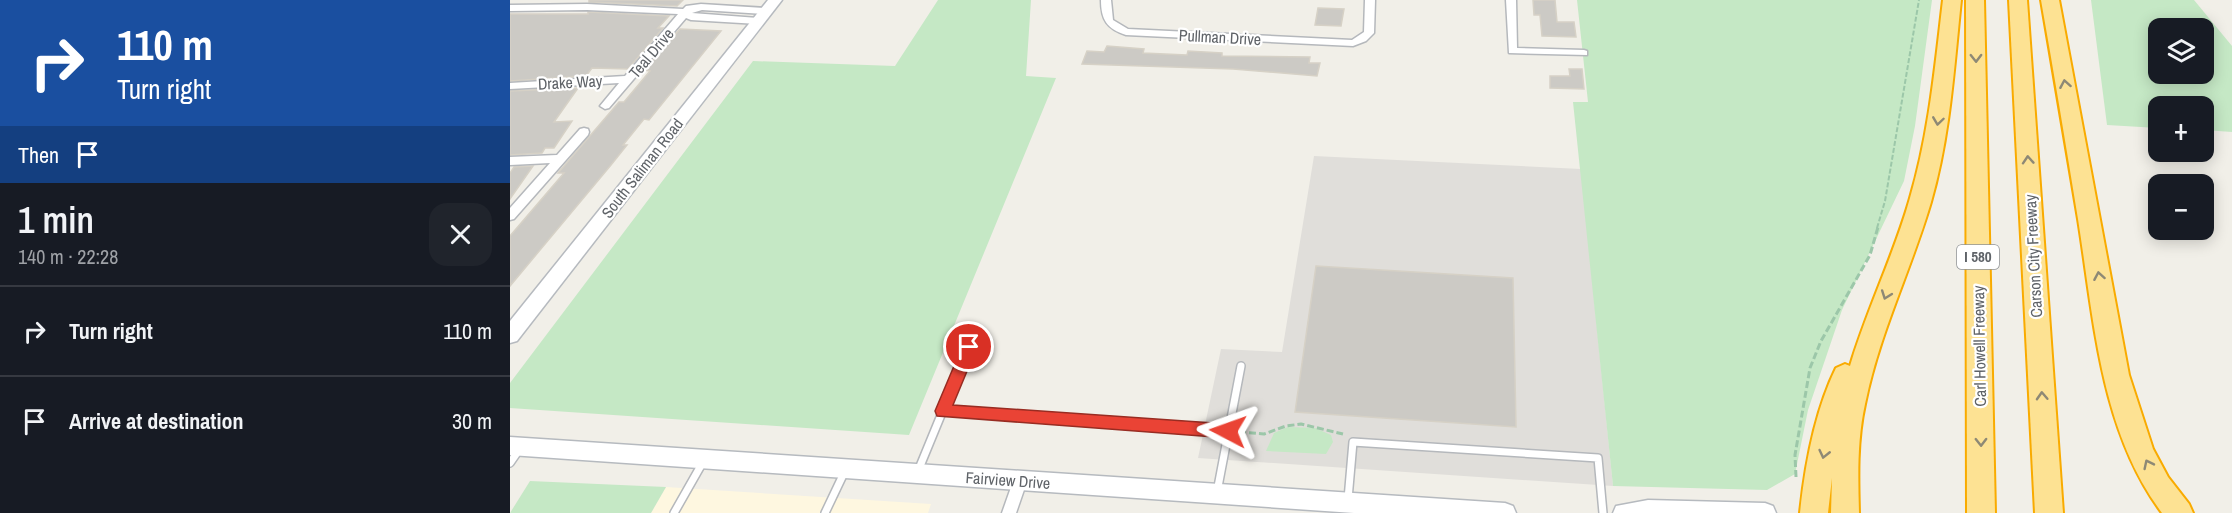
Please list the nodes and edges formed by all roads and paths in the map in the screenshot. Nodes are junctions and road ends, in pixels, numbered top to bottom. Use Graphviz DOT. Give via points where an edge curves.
graph roads {
  1 [pos="696,0"];
  2 [pos="1106,0"];
  3 [pos="1370,0"];
  4 [pos="1511,0"];
  5 [pos="1919,0"];
  6 [pos="1952,0"];
  7 [pos="1975,0"];
  8 [pos="2018,0"];
  9 [pos="2050,0"];
  10 [pos="590,3"];
  11 [pos="510,8"];
  12 [pos="724,9"];
  13 [pos="766,11"];
  14 [pos="686,12"];
  15 [pos="716,18"];
  16 [pos="1584,53"];
  17 [pos="630,79"];
  18 [pos="510,86"];
  19 [pos="605,106"];
  20 [pos="584,132"];
  21 [pos="560,159"];
  22 [pos="510,162"];
  23 [pos="510,216"];
  24 [pos="1876,323"];
  25 [pos="510,335"];
  26 [pos="969,347"];
  27 [pos="1241,366"];
  28 [pos="943,411"];
  29 [pos="1228,431"];
  30 [pos="1239,432"];
  31 [pos="1343,434"];
  32 [pos="514,452"];
  33 [pos="704,459"];
  34 [pos="846,469"];
  35 [pos="917,474"];
  36 [pos="1020,481"];
  37 [pos="1796,482"];
  38 [pos="1216,494"];
  39 [pos="1347,502"];
  40 [pos="2049,508"];
  41 [pos="674,513"];
  42 [pos="825,513"];
  43 [pos="1009,513"];
  44 [pos="1505,513"];
  45 [pos="1603,513"];
  46 [pos="1624,513"];
  47 [pos="1764,513"];
  48 [pos="1814,513"];
  49 [pos="1845,513"];
  50 [pos="1981,513"];
  51 [pos="2179,513"];
  1 -- 14 [label="street, Teal Drive"];
  2 -- 3 [label="street, Pullman Drive" via="1106,19 1126,32 1357,43 1369,33"];
  4 -- 16 [label="street" via="1512,51"];
  5 -- 37 [label="path" via="1885,201 1870,255 1810,368 1795,455"];
  6 -- 24 [label="highway, one-way" via="1933,151 1917,209"];
  7 -- 50 [label="highway, Carl Howell Freeway / I 580, one-way"];
  40 -- 8 [label="highway, Carson City Freeway, one-way"];
  51 -- 9 [label="highway, one-way" via="2159,487 2146,460 2120,390"];
  10 -- 11 [label="street"];
  10 -- 14 [label="street"];
  12 -- 13 [label="street"];
  12 -- 14 [label="street" via="701,7"];
  12 -- 15 [label="street"];
  13 -- 15 [label="street"];
  13 -- 25 [label="main road, South Saliman Road"];
  14 -- 15 [label="street" via="691,17"];
  14 -- 17 [label="street, Teal Drive"];
  17 -- 18 [label="street, Drake Way"];
  17 -- 19 [label="street, Teal Drive"];
  20 -- 21 [label="street"];
  21 -- 22 [label="street"];
  21 -- 23 [label="street"];
  24 -- 48 [label="highway, one-way" via="1858,347 1840,392 1815,491"];
  24 -- 49 [label="highway" via="1849,422"];
  26 -- 28 [label="lane"];
  27 -- 29 [label="lane"];
  28 -- 29 [label="lane"];
  28 -- 35 [label="lane"];
  29 -- 38 [label="lane"];
  30 -- 31 [label="path" via="1264,434 1301,424"];
  32 -- 33 [label="main road, Fairview Drive"];
  33 -- 34 [label="main road, Fairview Drive"];
  33 -- 41 [label="lane"];
  34 -- 35 [label="main road, Fairview Drive"];
  34 -- 42 [label="lane"];
  35 -- 36 [label="main road, Fairview Drive"];
  36 -- 38 [label="main road, Fairview Drive"];
  36 -- 43 [label="street"];
  38 -- 39 [label="main road, Fairview Drive"];
  39 -- 44 [label="main road, Fairview Drive"];
  39 -- 45 [label="lane" via="1353,442 1598,458"];
  46 -- 47 [label="main road"];
}
